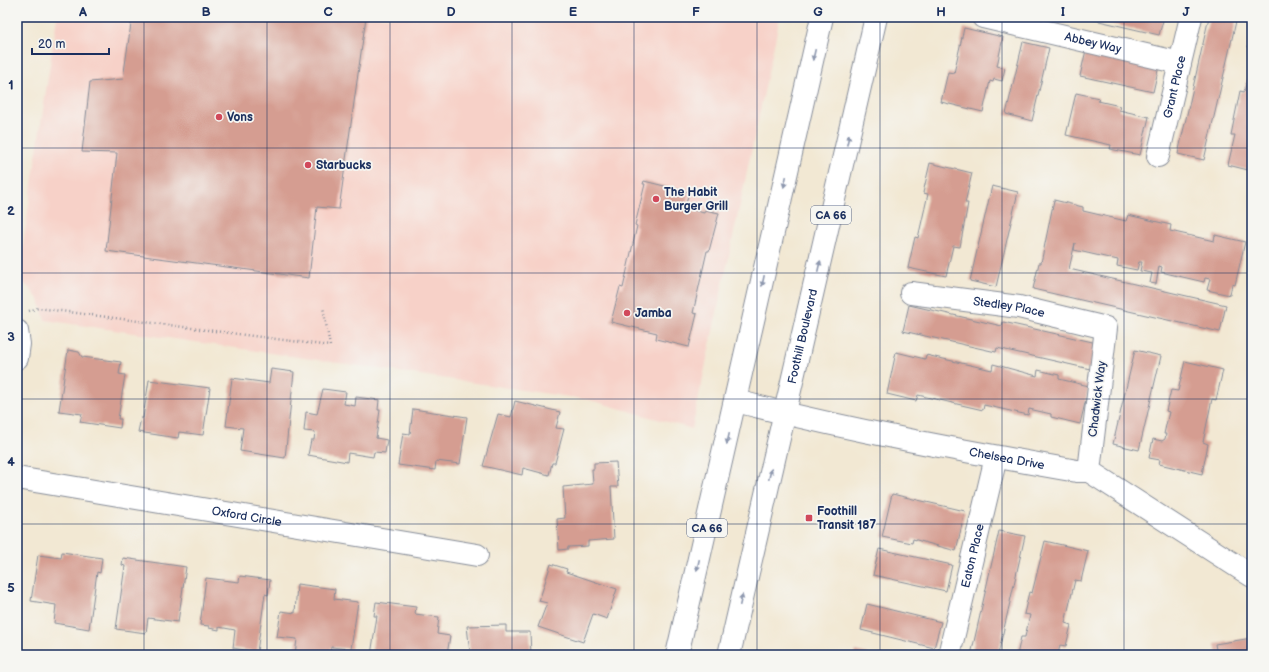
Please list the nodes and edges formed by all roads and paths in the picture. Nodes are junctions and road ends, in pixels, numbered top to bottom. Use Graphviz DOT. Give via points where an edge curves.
graph roads {
  1 [pos="822,17"];
  2 [pos="876,17"];
  3 [pos="983,17"];
  4 [pos="1191,17"];
  5 [pos="1180,63"];
  6 [pos="1158,156"];
  7 [pos="911,293"];
  8 [pos="323,307"];
  9 [pos="38,308"];
  10 [pos="1106,328"];
  11 [pos="17,332"];
  12 [pos="17,358"];
  13 [pos="736,401"];
  14 [pos="784,413"];
  15 [pos="996,457"];
  16 [pos="1088,470"];
  17 [pos="17,478"];
  18 [pos="478,555"];
  19 [pos="1252,576"];
  20 [pos="677,655"];
  21 [pos="729,655"];
  22 [pos="949,655"];
  1 -- 13 [label="street, CA 66, one-way"];
  14 -- 2 [label="street, Foothill Boulevard / CA 66, one-way"];
  3 -- 5 [label="street, Abbey Way"];
  4 -- 5 [label="street, Grant Place"];
  5 -- 6 [label="street, Grant Place"];
  7 -- 10 [label="street, Stedley Place" via="1019,307"];
  8 -- 9 [label="path" via="330,346"];
  10 -- 16 [label="street, Chadwick Way"];
  11 -- 12 [label="street"];
  13 -- 14 [label="street, Chelsea Drive"];
  13 -- 20 [label="street, CA 66, one-way"];
  14 -- 15 [label="street, Chelsea Drive"];
  21 -- 14 [label="street, Foothill Boulevard / CA 66, one-way"];
  15 -- 16 [label="street, Chelsea Drive" via="1077,471"];
  15 -- 22 [label="street, Eaton Place"];
  16 -- 19 [label="street"];
  17 -- 18 [label="street, Oxford Circle"];
}
